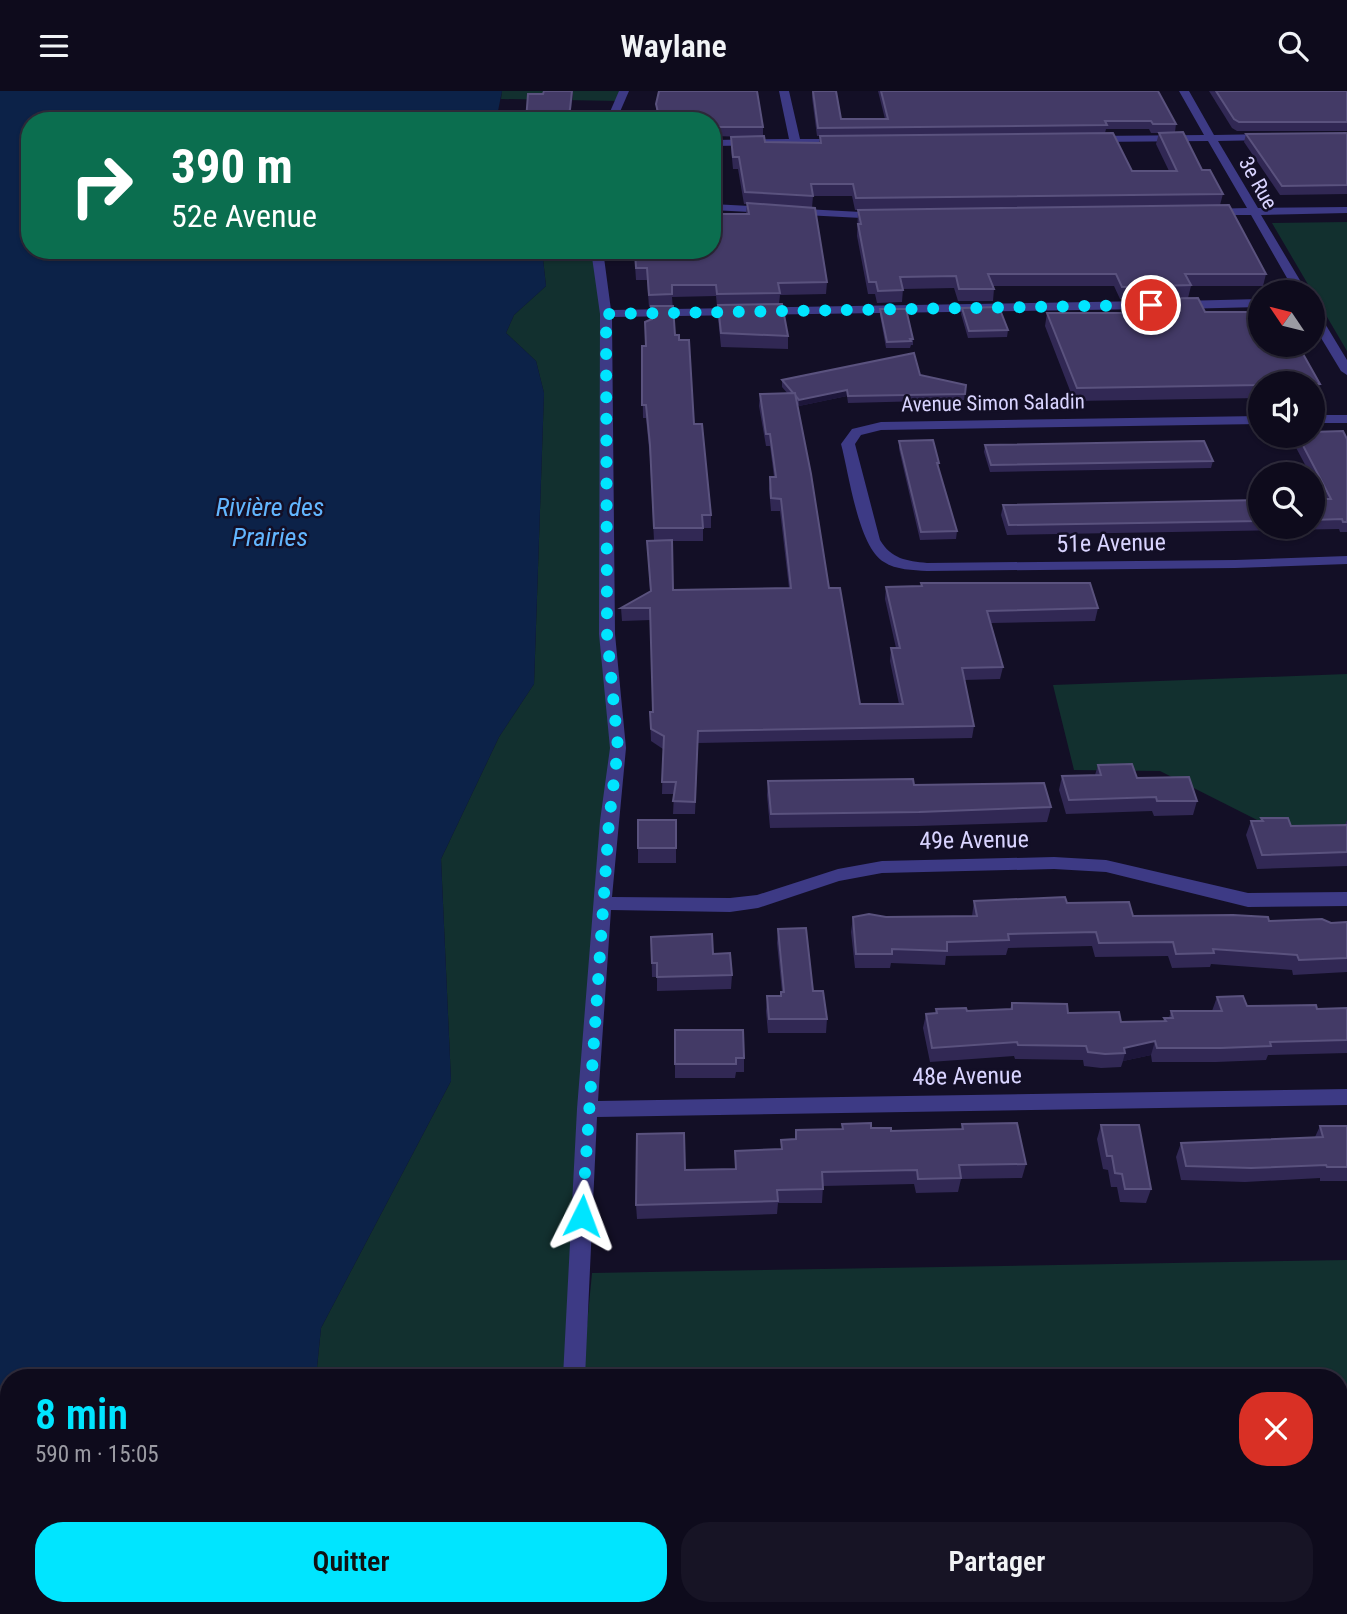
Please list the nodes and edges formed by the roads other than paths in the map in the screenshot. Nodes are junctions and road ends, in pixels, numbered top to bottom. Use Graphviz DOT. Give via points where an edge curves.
graph roads {
  1 [pos="624,91"];
  2 [pos="784,91"];
  3 [pos="1184,91"];
  4 [pos="615,112"];
  5 [pos="1211,137"];
  6 [pos="1279,137"];
  7 [pos="1086,139"];
  8 [pos="795,142"];
  9 [pos="851,142"];
  10 [pos="721,143"];
  11 [pos="721,208"];
  12 [pos="1347,210"];
  13 [pos="1252,211"];
  14 [pos="1200,212"];
  15 [pos="888,215"];
  16 [pos="598,259"];
  17 [pos="1294,280"];
  18 [pos="1248,303"];
  19 [pos="606,314"];
  20 [pos="1325,334"];
  21 [pos="1347,371"];
  22 [pos="1325,419"];
  23 [pos="1347,419"];
  24 [pos="1248,420"];
  25 [pos="879,553"];
  26 [pos="1347,560"];
  27 [pos="1347,899"];
  28 [pos="603,903"];
  29 [pos="1347,1097"];
  30 [pos="587,1109"];
  31 [pos="574,1369"];
  1 -- 4 [label="street"];
  2 -- 8 [label="street"];
  3 -- 5 [label="street, 3e Rue"];
  5 -- 6 [label="street"];
  5 -- 7 [label="street"];
  5 -- 13 [label="street, 3e Rue"];
  8 -- 9 [label="street"];
  8 -- 10 [label="street"];
  11 -- 15 [label="street"];
  12 -- 13 [label="street"];
  13 -- 14 [label="street"];
  13 -- 17 [label="street, 3e Rue"];
  16 -- 19 [label="street"];
  18 -- 19 [label="street"];
  19 -- 28 [label="street" via="607,634 618,748"];
  20 -- 21 [label="street"];
  22 -- 23 [label="street"];
  24 -- 25 [label="street, Avenue Simon Saladin" via="863,428 851,435 848,444"];
  25 -- 26 [label="street, 51e Avenue" via="900,565 927,567"];
  27 -- 28 [label="street, 49e Avenue" via="1248,900 1106,866 1054,863 882,867 730,905"];
  28 -- 30 [label="street"];
  29 -- 30 [label="street, 48e Avenue"];
  30 -- 31 [label="street"];
}
